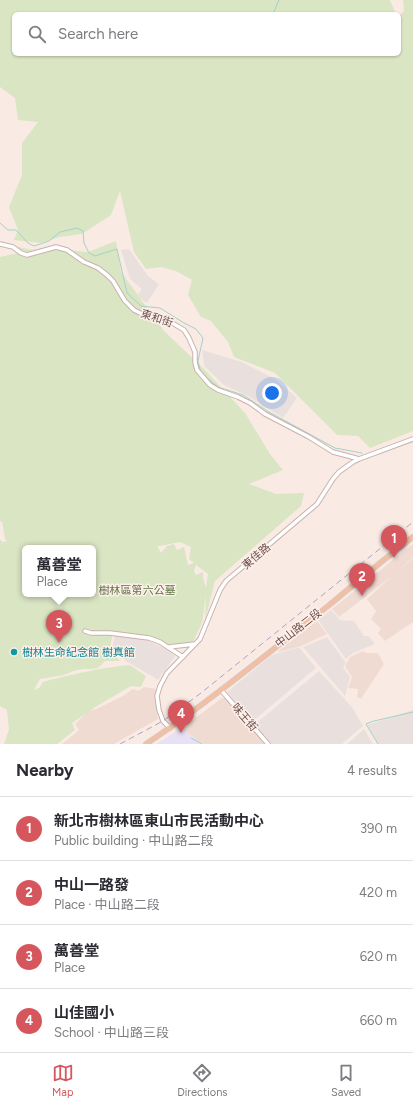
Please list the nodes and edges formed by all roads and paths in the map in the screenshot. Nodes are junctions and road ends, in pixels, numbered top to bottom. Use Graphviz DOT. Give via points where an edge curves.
graph roads {
  1 [pos="0,244"];
  2 [pos="413,439"];
  3 [pos="359,459"];
  4 [pos="413,537"];
  5 [pos="85,631"];
  6 [pos="195,644"];
  7 [pos="169,647"];
  8 [pos="183,657"];
  9 [pos="221,690"];
  10 [pos="170,728"];
  11 [pos="146,744"];
  12 [pos="268,744"];
  1 -- 3 [label="street, 東和街" via="13,247 27,255 56,247 67,250 98,268 113,281 125,301 134,310 146,316 168,321 184,330 195,352 197,370 210,385 250,403 333,452"];
  2 -- 3 [label="street, 東佳路"];
  3 -- 6 [label="street, 東佳路" via="339,472 317,504 226,581 200,639"];
  4 -- 9 [label="main road, 中山路二段"];
  5 -- 7 [label="street" via="149,638"];
  6 -- 7 [label="street"];
  6 -- 8 [label="street, 東佳路"];
  7 -- 8 [label="street"];
  8 -- 10 [label="street, 東佳路" via="167,673 157,696 163,721"];
  9 -- 10 [label="main road, 中山路二段"];
  9 -- 12 [label="street, 味王街"];
  10 -- 11 [label="main road, 中山路二段"];
}
